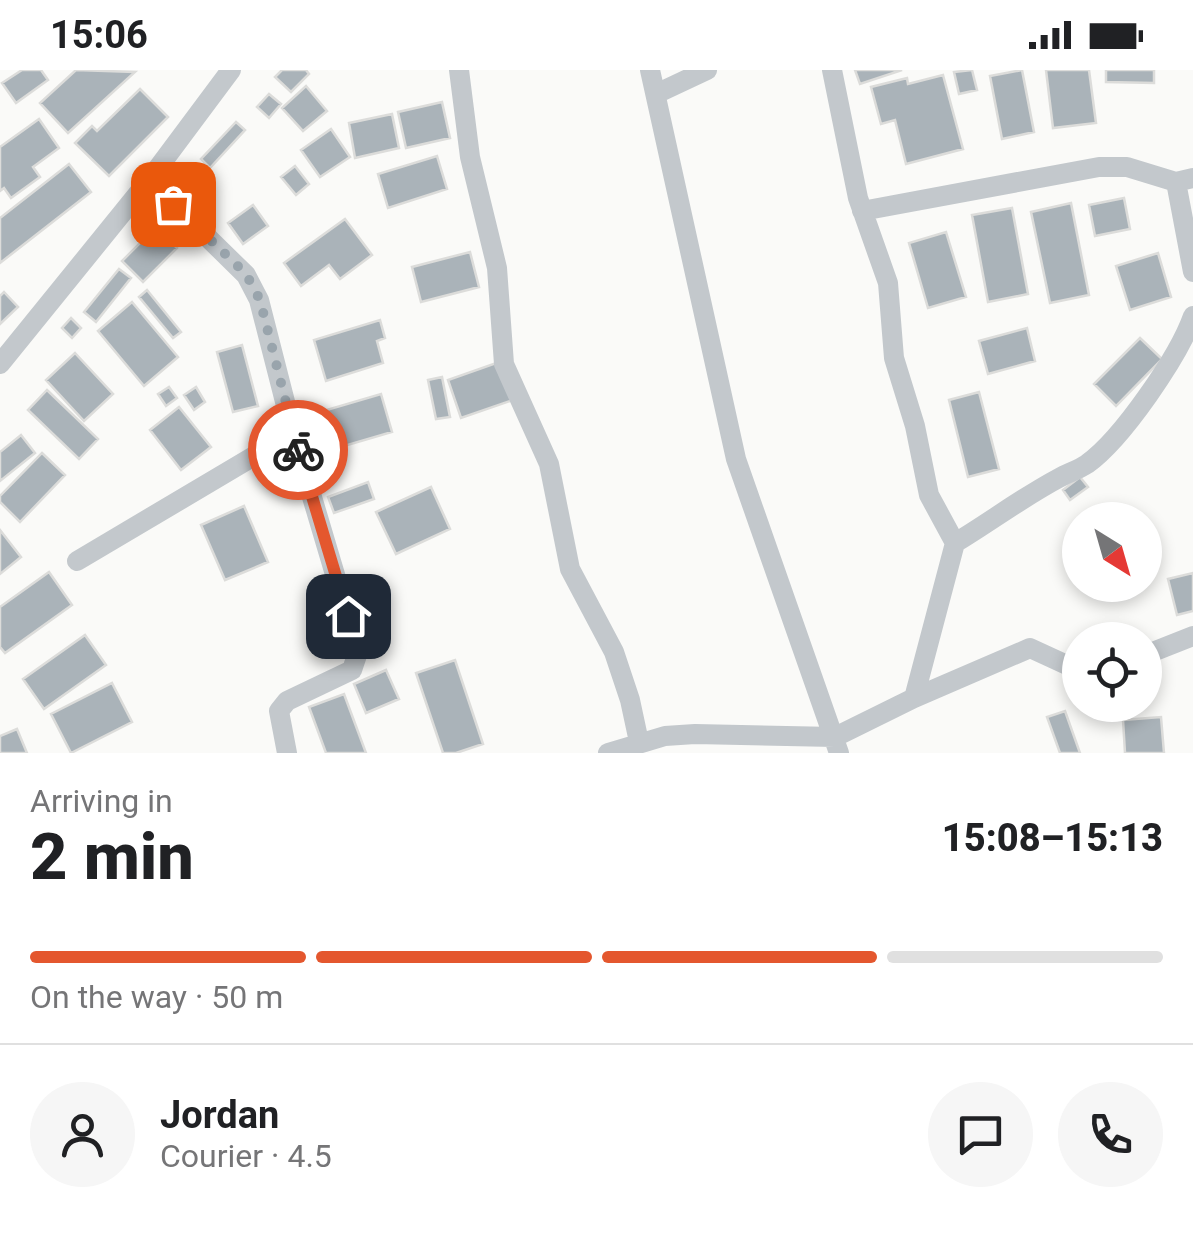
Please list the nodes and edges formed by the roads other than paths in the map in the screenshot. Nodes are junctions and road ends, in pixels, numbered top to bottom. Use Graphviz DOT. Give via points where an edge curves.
graph roads {
  1 [pos="231,70"];
  2 [pos="459,70"];
  3 [pos="650,70"];
  4 [pos="707,70"];
  5 [pos="832,70"];
  6 [pos="658,94"];
  7 [pos="149,180"];
  8 [pos="1184,180"];
  9 [pos="862,211"];
  10 [pos="1193,272"];
  11 [pos="1193,316"];
  12 [pos="0,364"];
  13 [pos="294,434"];
  14 [pos="955,543"];
  15 [pos="77,561"];
  16 [pos="1193,636"];
  17 [pos="1162,648"];
  18 [pos="1062,663"];
  19 [pos="914,698"];
  20 [pos="639,742"];
  21 [pos="837,745"];
  22 [pos="288,753"];
  23 [pos="608,753"];
  1 -- 7 [label="street"];
  2 -- 20 [label="street" via="470,157 497,268 504,364 550,464 564,552 614,652"];
  3 -- 6 [label="street"];
  4 -- 6 [label="street"];
  5 -- 9 [label="street"];
  6 -- 21 [label="street" via="736,459"];
  7 -- 12 [label="street"];
  7 -- 13 [label="street" via="246,274 260,300"];
  8 -- 9 [label="street" via="1099,167"];
  8 -- 10 [label="street"];
  9 -- 14 [label="street" via="888,283 894,358 930,494"];
  11 -- 14 [label="street" via="1185,338 1101,453"];
  13 -- 15 [label="street"];
  13 -- 22 [label="street" via="358,652 352,670 288,700 279,711"];
  14 -- 19 [label="street"];
  16 -- 17 [label="street"];
  18 -- 19 [label="street" via="1030,648"];
  19 -- 21 [label="street"];
  20 -- 21 [label="street" via="694,734"];
  20 -- 23 [label="street"];
}
